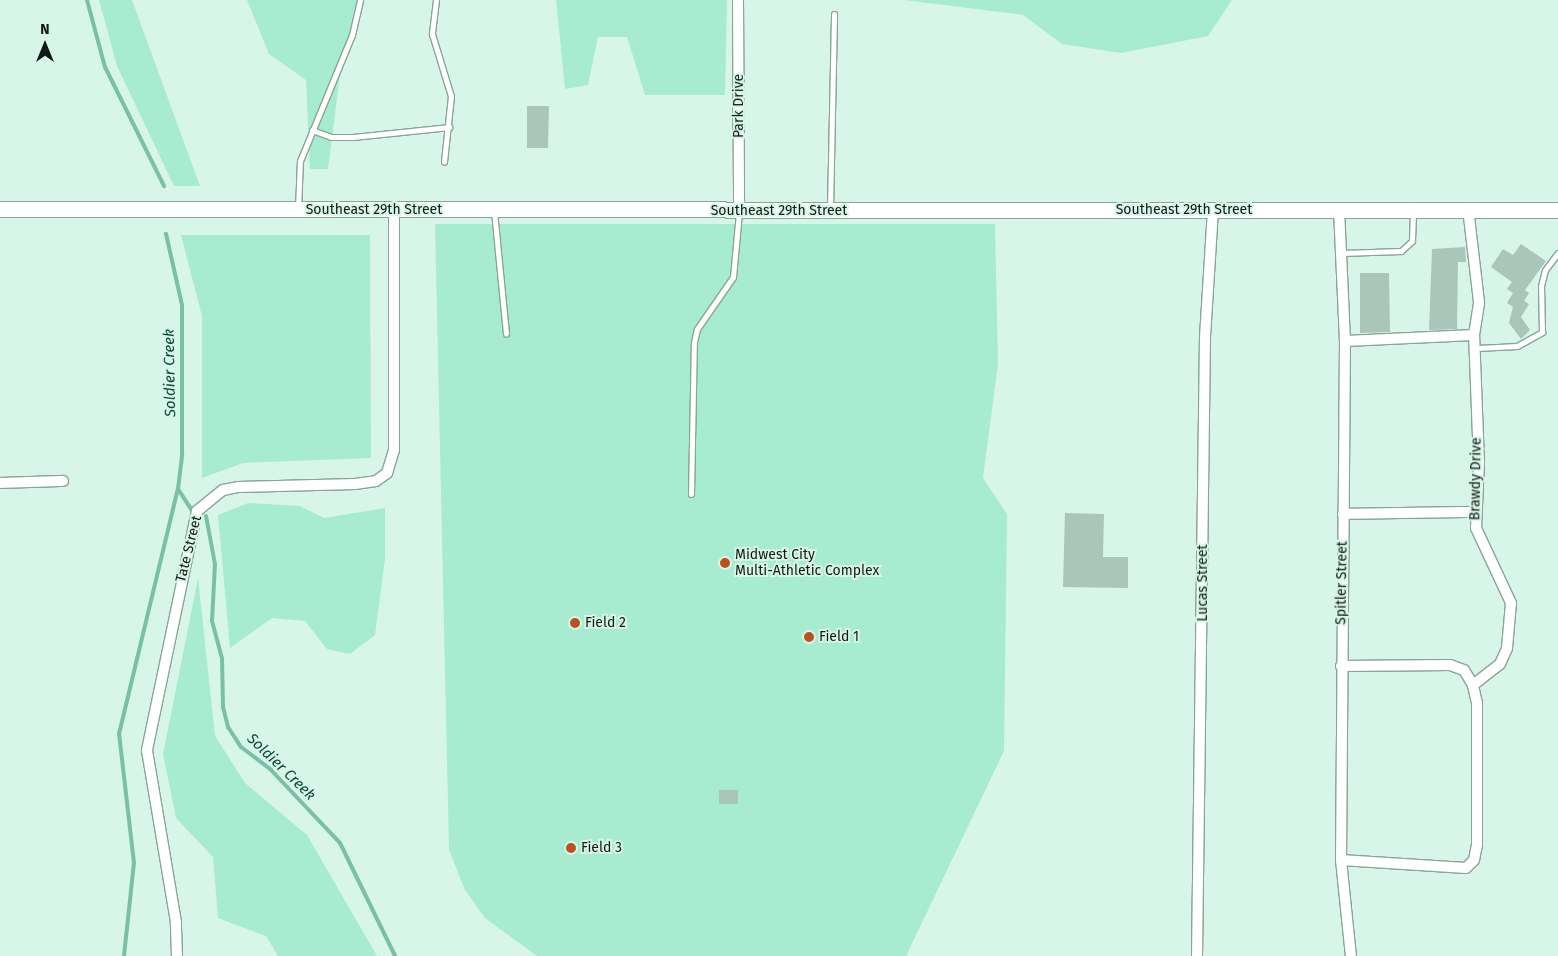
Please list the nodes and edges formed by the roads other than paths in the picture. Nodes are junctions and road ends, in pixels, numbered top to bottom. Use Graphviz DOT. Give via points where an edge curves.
graph roads {
  1 [pos="360,0"];
  2 [pos="436,0"];
  3 [pos="738,0"];
  4 [pos="834,14"];
  5 [pos="449,127"];
  6 [pos="312,130"];
  7 [pos="444,162"];
  8 [pos="0,209"];
  9 [pos="1339,209"];
  10 [pos="1413,209"];
  11 [pos="1468,209"];
  12 [pos="298,210"];
  13 [pos="394,210"];
  14 [pos="1213,210"];
  15 [pos="1558,210"];
  16 [pos="494,211"];
  17 [pos="739,211"];
  18 [pos="830,211"];
  19 [pos="1558,252"];
  20 [pos="1341,254"];
  21 [pos="506,333"];
  22 [pos="1474,336"];
  23 [pos="1345,341"];
  24 [pos="1477,348"];
  25 [pos="63,481"];
  26 [pos="0,482"];
  27 [pos="691,494"];
  28 [pos="1475,512"];
  29 [pos="1343,514"];
  30 [pos="1341,666"];
  31 [pos="1473,685"];
  32 [pos="1341,860"];
  33 [pos="177,956"];
  34 [pos="1197,956"];
  35 [pos="1351,956"];
  1 -- 6 [label="lane" via="352,35"];
  2 -- 5 [label="lane" via="432,34 451,96"];
  3 -- 17 [label="street, Park Drive"];
  4 -- 18 [label="lane"];
  5 -- 6 [label="lane" via="353,137 331,137"];
  5 -- 7 [label="lane"];
  6 -- 12 [label="lane" via="300,161"];
  8 -- 12 [label="main road, Southeast 29th Street"];
  9 -- 10 [label="main road, Southeast 29th Street"];
  9 -- 14 [label="main road, Southeast 29th Street"];
  9 -- 20 [label="street, Spitler Street"];
  10 -- 11 [label="main road, Southeast 29th Street"];
  10 -- 20 [label="lane" via="1412,241 1407,247"];
  11 -- 15 [label="main road, Southeast 29th Street"];
  11 -- 22 [label="street, Brawdy Drive" via="1479,302"];
  12 -- 13 [label="main road, Southeast 29th Street"];
  13 -- 16 [label="main road, Southeast 29th Street"];
  13 -- 33 [label="street, Tate Street" via="390,468 376,481 355,484 231,488 197,511 148,750 150,790 176,922"];
  14 -- 18 [label="main road, Southeast 29th Street"];
  14 -- 34 [label="street, Lucas Street" via="1205,337"];
  16 -- 17 [label="main road, Southeast 29th Street"];
  16 -- 21 [label="lane"];
  17 -- 18 [label="main road, Southeast 29th Street"];
  17 -- 27 [label="lane" via="733,277 697,329 694,342"];
  19 -- 24 [label="lane" via="1545,270 1541,286 1542,332 1517,346"];
  20 -- 23 [label="street, Spitler Street"];
  22 -- 23 [label="street"];
  22 -- 24 [label="street, Brawdy Drive"];
  23 -- 29 [label="street, Spitler Street"];
  24 -- 28 [label="street, Brawdy Drive"];
  25 -- 26 [label="street"];
  28 -- 29 [label="street"];
  28 -- 31 [label="street, Brawdy Drive" via="1481,544 1504,583 1511,612 1500,664"];
  29 -- 30 [label="street, Spitler Street"];
  30 -- 31 [label="street" via="1450,665 1464,670"];
  30 -- 32 [label="street, Spitler Street"];
  31 -- 32 [label="street" via="1477,703 1474,860 1466,868"];
  32 -- 35 [label="street, Spitler Street"];
}
